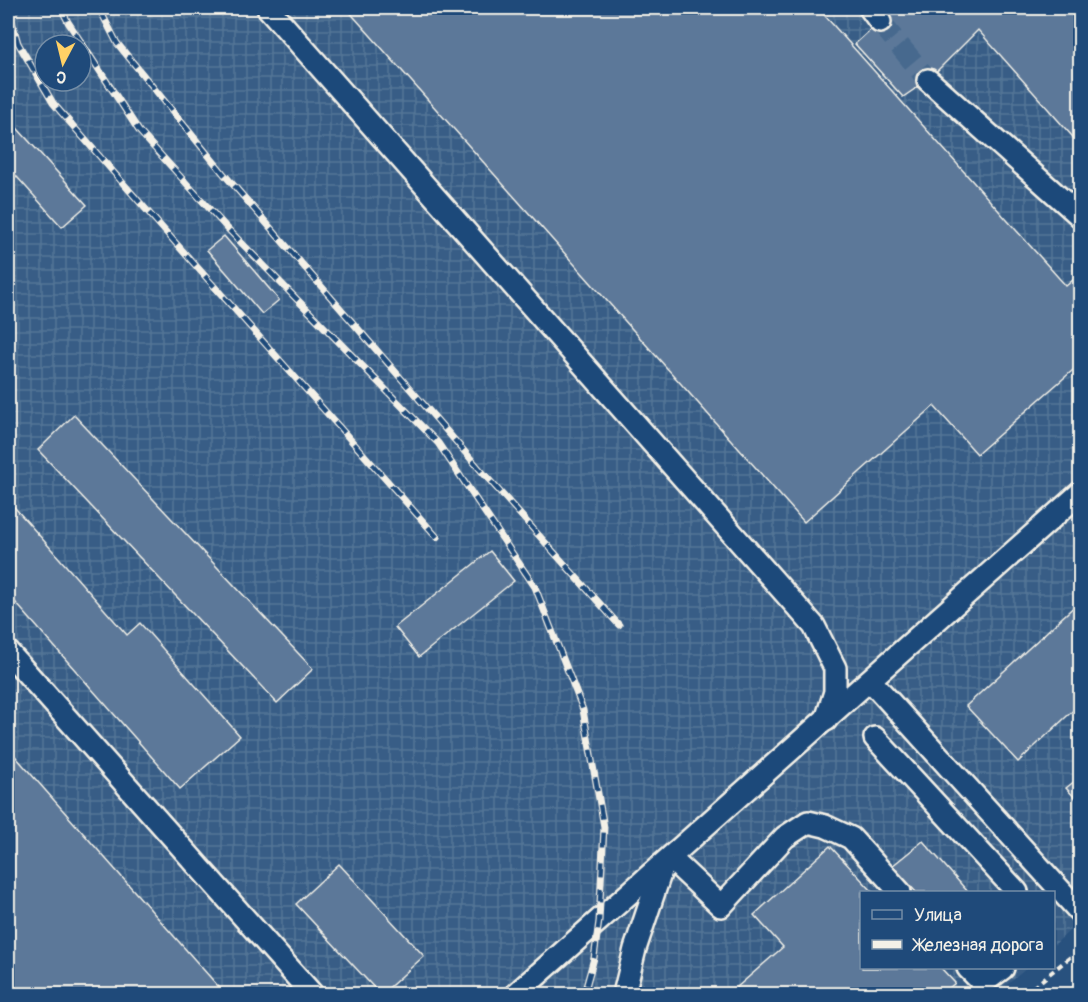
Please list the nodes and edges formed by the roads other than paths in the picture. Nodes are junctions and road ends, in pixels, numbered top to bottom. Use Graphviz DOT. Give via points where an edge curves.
graph roads {
  1 [pos="268,8"];
  2 [pos="928,80"];
  3 [pos="1080,216"];
  4 [pos="1080,493"];
  5 [pos="8,652"];
  6 [pos="870,680"];
  7 [pos="826,720"];
  8 [pos="874,738"];
  9 [pos="667,861"];
  10 [pos="899,891"];
  11 [pos="1016,891"];
  12 [pos="1080,912"];
  13 [pos="969,969"];
  14 [pos="1001,969"];
  15 [pos="312,994"];
  16 [pos="516,994"];
  17 [pos="624,994"];
  1 -- 7 [label="lane" via="814,627 835,668 836,693"];
  2 -- 3 [label="lane"];
  4 -- 6 [label="lane"];
  5 -- 15 [label="lane"];
  6 -- 7 [label="lane"];
  6 -- 12 [label="lane"];
  7 -- 9 [label="lane"];
  8 -- 11 [label="lane"];
  9 -- 10 [label="lane" via="721,906 785,837 808,822 851,838"];
  9 -- 16 [label="lane"];
  9 -- 17 [label="lane" via="635,949"];
  13 -- 14 [label="lane" via="983,983"];
}
